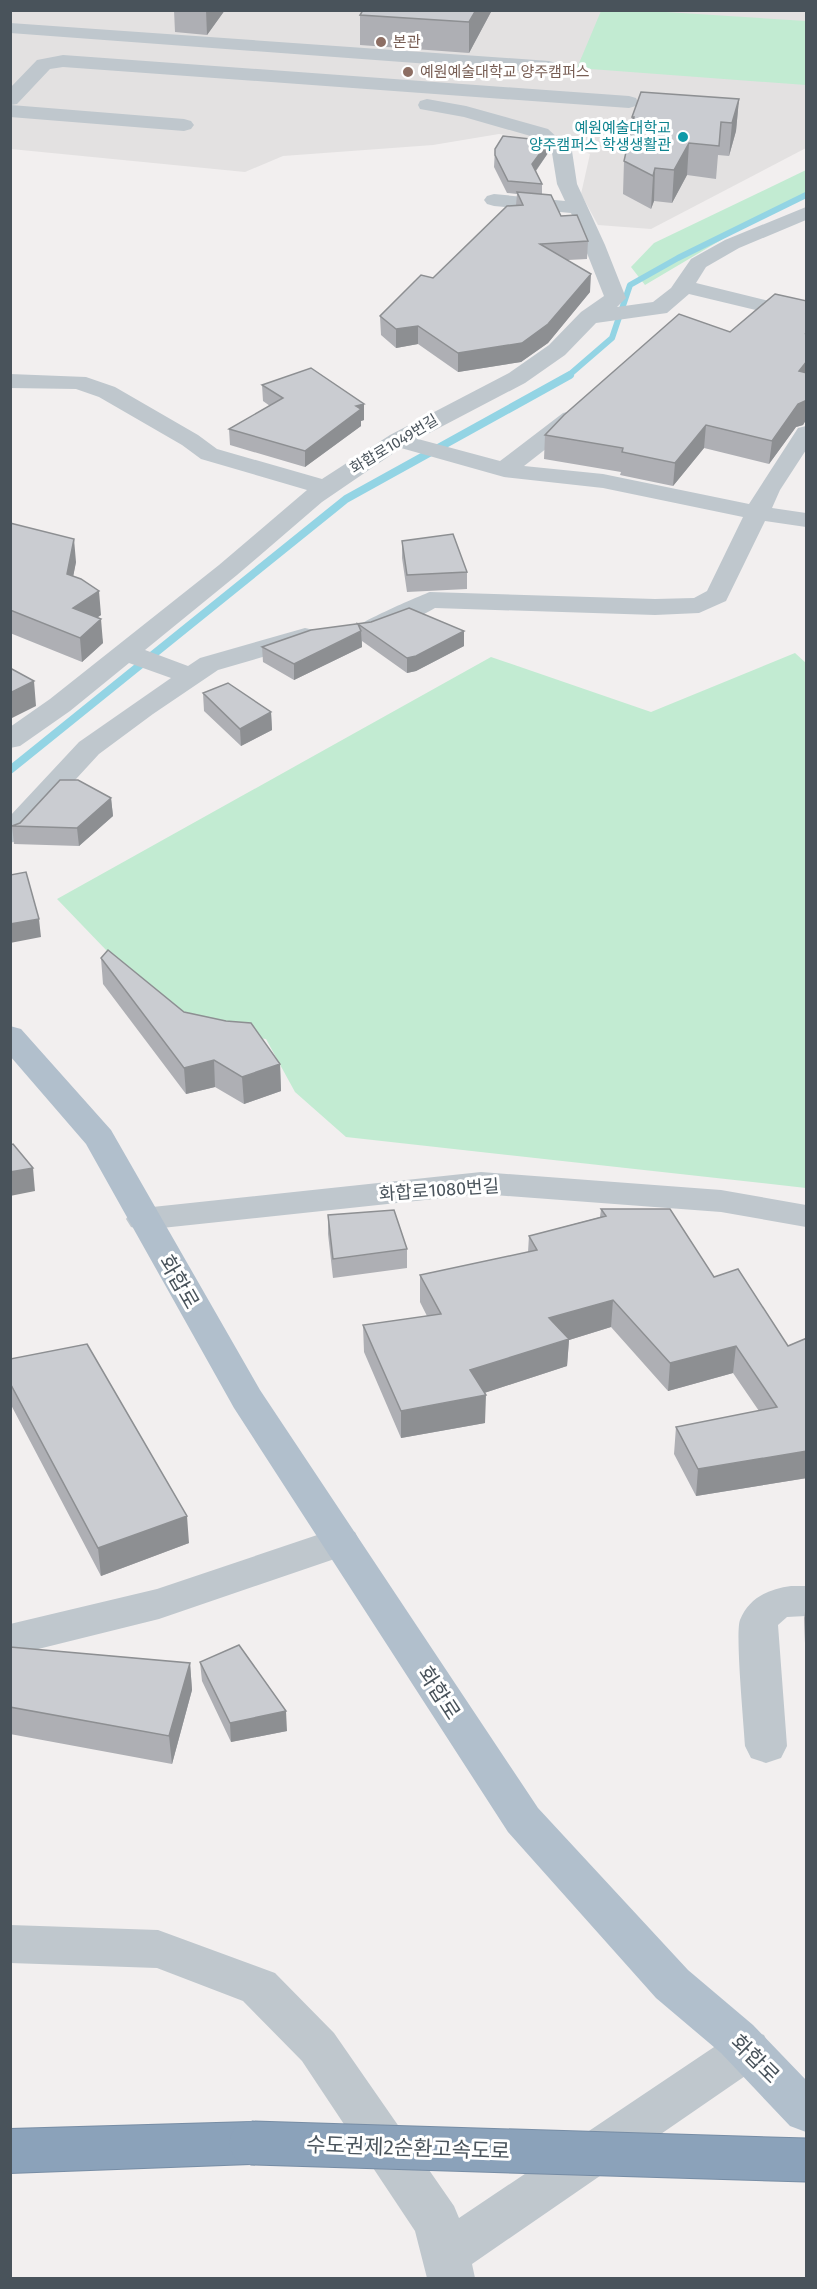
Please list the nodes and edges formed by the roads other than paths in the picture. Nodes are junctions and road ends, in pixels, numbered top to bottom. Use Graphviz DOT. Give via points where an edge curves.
graph roads {
  1 [pos="44,10"];
  2 [pos="19,28"];
  3 [pos="549,67"];
  4 [pos="10,100"];
  5 [pos="402,100"];
  6 [pos="629,102"];
  7 [pos="10,111"];
  8 [pos="184,125"];
  9 [pos="494,200"];
  10 [pos="579,208"];
  11 [pos="807,213"];
  12 [pos="683,286"];
  13 [pos="606,316"];
  14 [pos="807,316"];
  15 [pos="10,381"];
  16 [pos="572,418"];
  17 [pos="807,432"];
  18 [pos="409,443"];
  19 [pos="504,470"];
  20 [pos="326,488"];
  21 [pos="759,513"];
  22 [pos="807,520"];
  23 [pos="129,653"];
  24 [pos="183,674"];
  25 [pos="10,740"];
  26 [pos="10,834"];
  27 [pos="10,1036"];
  28 [pos="807,1216"];
  29 [pos="143,1219"];
  30 [pos="341,1542"];
  31 [pos="807,1601"];
  32 [pos="10,1640"];
  33 [pos="766,1746"];
  34 [pos="10,1944"];
  35 [pos="748,2049"];
  36 [pos="807,2111"];
  37 [pos="10,2151"];
  38 [pos="807,2160"];
  39 [pos="449,2266"];
  1 -- 2 [label="street"];
  2 -- 3 [label="street"];
  4 -- 6 [label="street" via="44,64 63,61"];
  5 -- 10 [label="street" via="466,112 541,133 562,151 567,184"];
  7 -- 8 [label="street"];
  9 -- 10 [label="street"];
  10 -- 13 [label="street, 화합로1049번길" via="615,298"];
  11 -- 12 [label="street" via="732,244 698,263"];
  12 -- 13 [label="street" via="659,308"];
  12 -- 14 [label="street"];
  13 -- 18 [label="street, 화합로1049번길" via="517,378 437,418"];
  15 -- 20 [label="street" via="78,382 106,392 208,454"];
  16 -- 19 [label="street"];
  17 -- 21 [label="street" via="768,490"];
  18 -- 19 [label="street"];
  18 -- 20 [label="street, 화합로1049번길" via="374,454"];
  19 -- 21 [label="street" via="603,481"];
  20 -- 23 [label="street, 화합로1049번길"];
  21 -- 22 [label="street"];
  21 -- 24 [label="street" via="717,596 699,605 430,600 396,618 362,629 301,636"];
  23 -- 24 [label="street"];
  23 -- 25 [label="street, 화합로1049번길"];
  24 -- 26 [label="street" via="88,748"];
  27 -- 29 [label="main road, 화합로" via="99,1138"];
  28 -- 29 [label="street, 화합로1080번길" via="721,1201 480,1183"];
  29 -- 30 [label="main road, 화합로" via="247,1399"];
  30 -- 32 [label="street" via="159,1604"];
  30 -- 35 [label="main road, 화합로" via="523,1820 672,1984"];
  31 -- 33 [label="street" via="788,1600 771,1605 758,1623"];
  34 -- 39 [label="street" via="158,1949 259,1987 318,2047 437,2222"];
  35 -- 36 [label="main road, 화합로"];
  35 -- 39 [label="street"];
  37 -- 38 [label="highway, 수도권제2순환고속도로, bridge" via="251,2143"];
}
